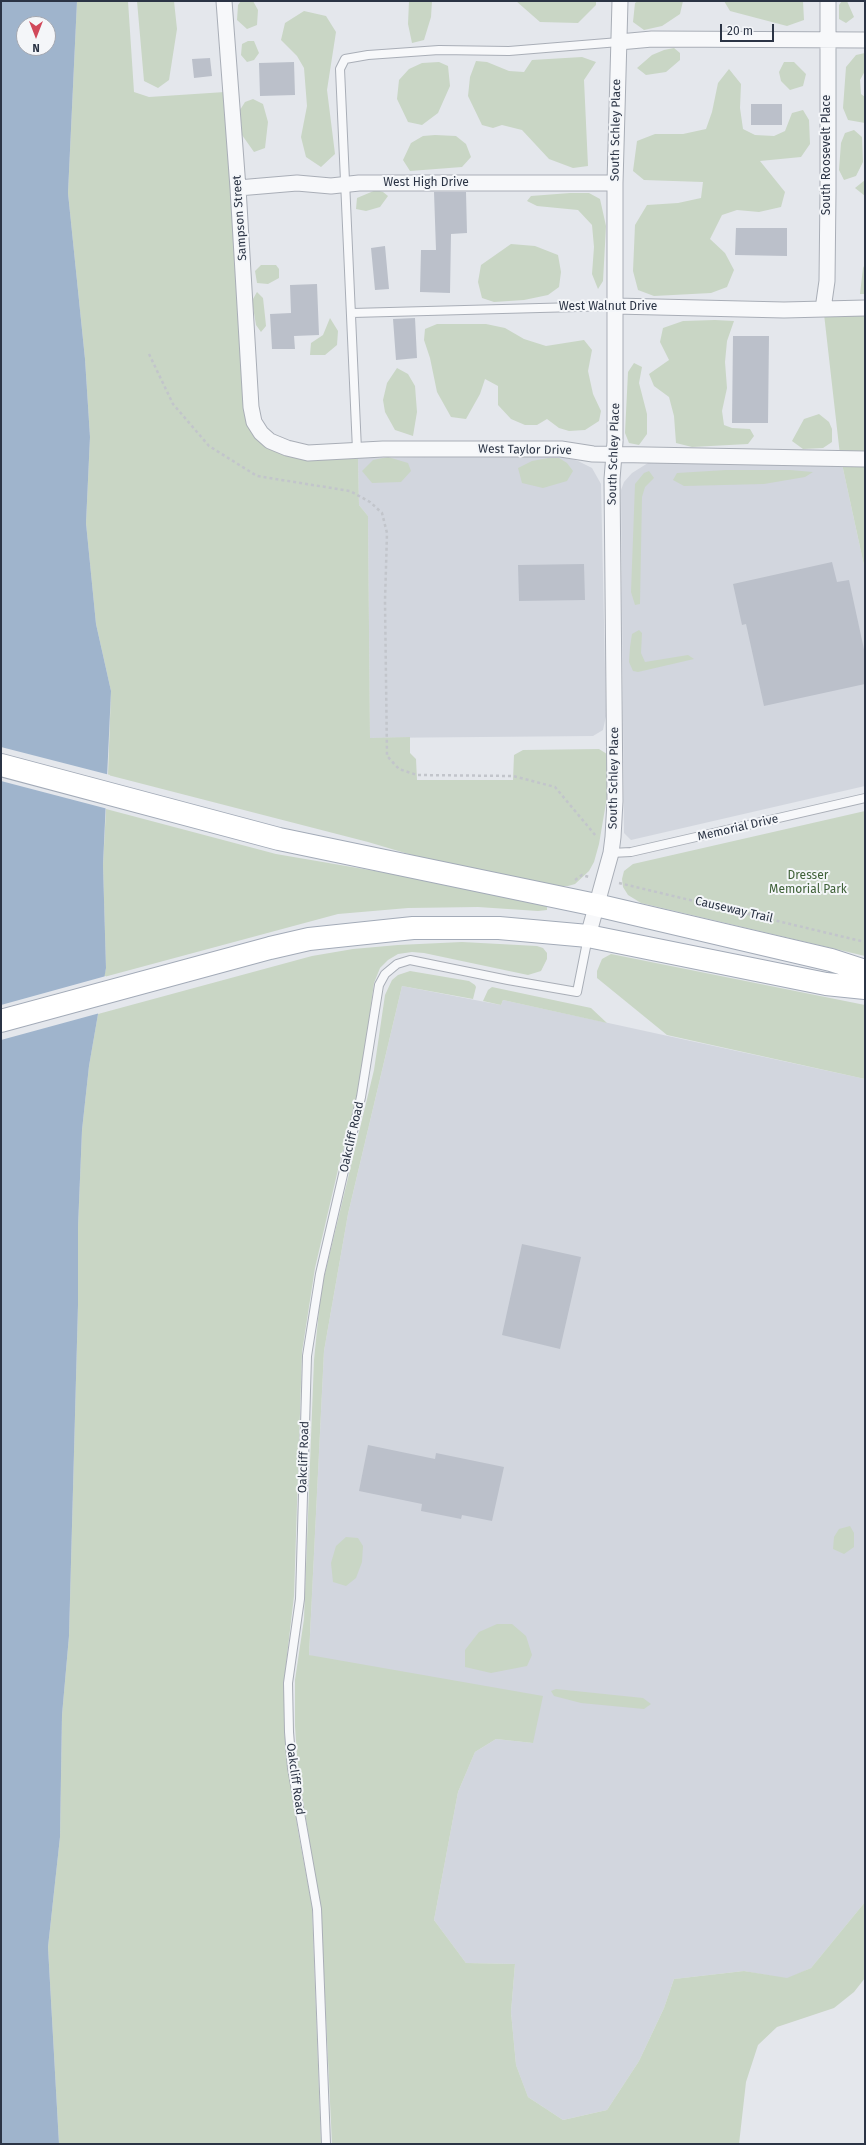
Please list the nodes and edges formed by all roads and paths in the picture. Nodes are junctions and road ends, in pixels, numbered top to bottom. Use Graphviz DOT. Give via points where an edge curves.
graph roads {
  1 [pos="224,1"];
  2 [pos="620,1"];
  3 [pos="828,1"];
  4 [pos="827,39"];
  5 [pos="865,40"];
  6 [pos="619,42"];
  7 [pos="615,182"];
  8 [pos="346,185"];
  9 [pos="238,188"];
  10 [pos="615,306"];
  11 [pos="865,308"];
  12 [pos="823,309"];
  13 [pos="352,313"];
  14 [pos="150,354"];
  15 [pos="261,433"];
  16 [pos="357,450"];
  17 [pos="614,454"];
  18 [pos="865,459"];
  19 [pos="1,765"];
  20 [pos="865,798"];
  21 [pos="611,853"];
  22 [pos="603,880"];
  23 [pos="596,905"];
  24 [pos="588,936"];
  25 [pos="865,942"];
  26 [pos="865,971"];
  27 [pos="865,988"];
  28 [pos="1,1021"];
  29 [pos="326,2144"];
  1 -- 9 [label="street, Sampson Street"];
  2 -- 6 [label="street, South Schley Place"];
  3 -- 4 [label="street, South Roosevelt Place"];
  4 -- 5 [label="street"];
  4 -- 6 [label="street" via="652,39"];
  4 -- 12 [label="street, South Roosevelt Place" via="827,281"];
  6 -- 7 [label="street, South Schley Place"];
  6 -- 8 [label="lane" via="509,51 439,50 345,59 340,69"];
  7 -- 8 [label="street, West High Drive"];
  7 -- 10 [label="street, South Schley Place"];
  8 -- 9 [label="street, West High Drive" via="296,183"];
  8 -- 13 [label="lane"];
  9 -- 15 [label="street, Sampson Street" via="251,407 254,422"];
  10 -- 12 [label="street, West Walnut Drive"];
  10 -- 13 [label="lane, West Walnut Drive"];
  10 -- 17 [label="street, South Schley Place"];
  11 -- 12 [label="street, West Walnut Drive"];
  13 -- 16 [label="lane"];
  14 -- 21 [label="path" via="173,404 209,446 257,476 350,491 370,502 382,513 387,534 387,756 399,769 417,775 513,776 555,787"];
  15 -- 16 [label="street, West Taylor Drive" via="270,441 308,453"];
  16 -- 17 [label="street, West Taylor Drive" via="561,448 593,454"];
  17 -- 18 [label="street, West Taylor Drive"];
  17 -- 21 [label="street, South Schley Place" via="612,479 615,801"];
  19 -- 23 [label="main road" via="279,839"];
  20 -- 21 [label="lane, Memorial Drive" via="631,852"];
  21 -- 22 [label="street, South Schley Place"];
  22 -- 23 [label="street, South Schley Place"];
  22 -- 25 [label="path, Causeway Trail"];
  23 -- 24 [label="street, South Schley Place"];
  23 -- 26 [label="main road" via="831,960"];
  24 -- 27 [label="main road" via="826,984"];
  24 -- 28 [label="main road" via="499,928 413,928 309,939"];
  24 -- 29 [label="lane, Oakcliff Road" via="577,992 410,960 397,964 385,974 379,985 362,1091 320,1274 308,1356 300,1599 288,1683 292,1768 317,1909"];
}
